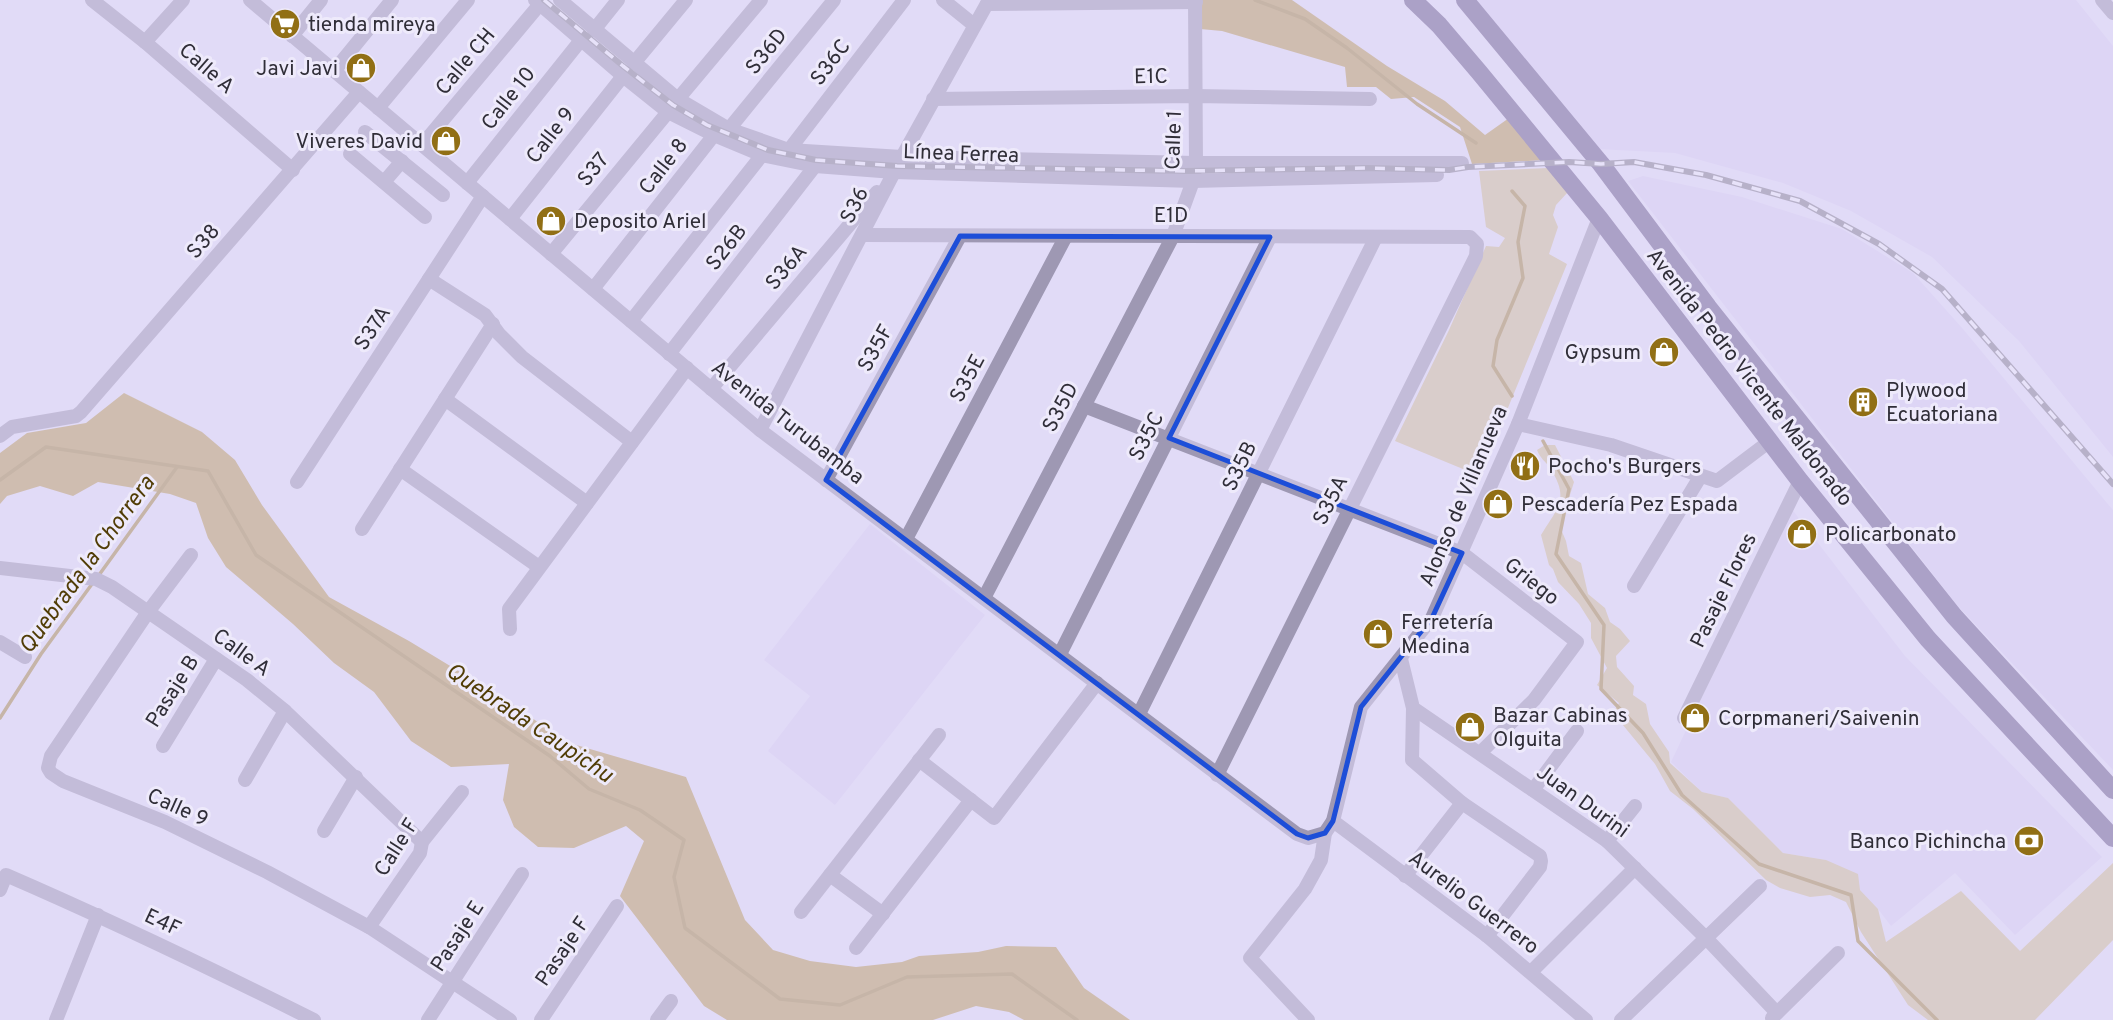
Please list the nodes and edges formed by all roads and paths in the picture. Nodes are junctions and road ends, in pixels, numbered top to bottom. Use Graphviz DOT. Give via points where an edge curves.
graph roads {
  1 [pos="92,0"];
  2 [pos="183,0"];
  3 [pos="321,0"];
  4 [pos="392,0"];
  5 [pos="468,0"];
  6 [pos="560,0"];
  7 [pos="618,0"];
  8 [pos="686,0"];
  9 [pos="761,0"];
  10 [pos="834,0"];
  11 [pos="904,0"];
  12 [pos="943,0"];
  13 [pos="1413,0"];
  14 [pos="1465,0"];
  15 [pos="2102,0"];
  16 [pos="252,1"];
  17 [pos="1195,1"];
  18 [pos="538,2"];
  19 [pos="988,2"];
  20 [pos="2113,13"];
  21 [pos="974,25"];
  22 [pos="594,30"];
  23 [pos="292,36"];
  24 [pos="581,40"];
  25 [pos="145,43"];
  26 [pos="634,63"];
  27 [pos="334,71"];
  28 [pos="623,76"];
  29 [pos="359,92"];
  30 [pos="1195,96"];
  31 [pos="678,99"];
  32 [pos="933,99"];
  33 [pos="1370,99"];
  34 [pos="379,108"];
  35 [pos="668,111"];
  36 [pos="729,129"];
  37 [pos="365,132"];
  38 [pos="714,135"];
  39 [pos="418,142"];
  40 [pos="789,150"];
  41 [pos="350,154"];
  42 [pos="762,155"];
  43 [pos="902,157"];
  44 [pos="400,160"];
  45 [pos="1196,163"];
  46 [pos="1462,163"];
  47 [pos="816,166"];
  48 [pos="293,170"];
  49 [pos="894,172"];
  50 [pos="1437,175"];
  51 [pos="1193,181"];
  52 [pos="384,182"];
  53 [pos="467,183"];
  54 [pos="443,195"];
  55 [pos="483,197"];
  56 [pos="425,217"];
  57 [pos="1599,218"];
  58 [pos="510,219"];
  59 [pos="862,235"];
  60 [pos="960,236"];
  61 [pos="1066,236"];
  62 [pos="1173,236"];
  63 [pos="1270,237"];
  64 [pos="1377,237"];
  65 [pos="1477,244"];
  66 [pos="551,254"];
  67 [pos="429,279"];
  68 [pos="593,289"];
  69 [pos="631,321"];
  70 [pos="493,324"];
  71 [pos="669,354"];
  72 [pos="687,368"];
  73 [pos="711,388"];
  74 [pos="445,400"];
  75 [pos="1084,406"];
  76 [pos="1518,424"];
  77 [pos="760,430"];
  78 [pos="0,436"];
  79 [pos="1168,438"];
  80 [pos="1770,441"];
  81 [pos="632,442"];
  82 [pos="400,469"];
  83 [pos="1259,473"];
  84 [pos="1700,477"];
  85 [pos="826,480"];
  86 [pos="1800,481"];
  87 [pos="297,482"];
  88 [pos="587,503"];
  89 [pos="1350,509"];
  90 [pos="362,529"];
  91 [pos="906,540"];
  92 [pos="1462,553"];
  93 [pos="191,555"];
  94 [pos="0,568"];
  95 [pos="539,568"];
  96 [pos="1634,586"];
  97 [pos="984,597"];
  98 [pos="148,612"];
  99 [pos="510,629"];
  100 [pos="0,642"];
  101 [pos="1060,654"];
  102 [pos="25,657"];
  103 [pos="216,659"];
  104 [pos="1401,659"];
  105 [pos="1097,683"];
  106 [pos="1413,708"];
  107 [pos="285,711"];
  108 [pos="1139,714"];
  109 [pos="1684,718"];
  110 [pos="1577,731"];
  111 [pos="939,735"];
  112 [pos="163,746"];
  113 [pos="1480,753"];
  114 [pos="919,760"];
  115 [pos="1217,775"];
  116 [pos="356,777"];
  117 [pos="245,780"];
  118 [pos="1533,790"];
  119 [pos="2113,790"];
  120 [pos="462,792"];
  121 [pos="971,800"];
  122 [pos="1462,803"];
  123 [pos="1635,806"];
  124 [pos="1329,827"];
  125 [pos="324,831"];
  126 [pos="2113,838"];
  127 [pos="1607,841"];
  128 [pos="422,842"];
  129 [pos="1635,868"];
  130 [pos="522,874"];
  131 [pos="830,876"];
  132 [pos="1405,876"];
  133 [pos="1760,886"];
  134 [pos="0,890"];
  135 [pos="617,906"];
  136 [pos="801,912"];
  137 [pos="883,914"];
  138 [pos="98,915"];
  139 [pos="369,927"];
  140 [pos="1487,936"];
  141 [pos="1706,938"];
  142 [pos="856,948"];
  143 [pos="1838,953"];
  144 [pos="1531,972"];
  145 [pos="452,983"];
  146 [pos="671,1001"];
  147 [pos="1773,1017"];
  148 [pos="56,1020"];
  149 [pos="314,1020"];
  150 [pos="428,1020"];
  151 [pos="510,1020"];
  152 [pos="541,1020"];
  153 [pos="657,1020"];
  154 [pos="1308,1020"];
  155 [pos="1586,1020"];
  156 [pos="1621,1020"];
  1 -- 25 [label="street, Calle A"];
  2 -- 25 [label="street"];
  3 -- 23 [label="street"];
  4 -- 27 [label="street"];
  5 -- 34 [label="street"];
  6 -- 22 [label="street, Línea Ferrea"];
  7 -- 22 [label="street"];
  8 -- 26 [label="street"];
  9 -- 31 [label="street"];
  10 -- 36 [label="street, S36D"];
  11 -- 40 [label="street, S36C"];
  12 -- 21 [label="street"];
  13 -- 57 [label="main road, Avenida Pedro Vicente Maldonado" via="1439,25"];
  14 -- 119 [label="main road, Avenida Pedro Vicente Maldonado" via="1601,164 1708,307 1954,616"];
  15 -- 20 [label="street"];
  16 -- 23 [label="street, Avenida Turubamba"];
  17 -- 19 [label="street"];
  17 -- 30 [label="street, Calle 1"];
  18 -- 24 [label="street, Línea Ferrea"];
  18 -- 39 [label="street, Calle CH"];
  19 -- 21 [label="street, S36"];
  21 -- 32 [label="street, S36"];
  22 -- 26 [label="street, Línea Ferrea"];
  23 -- 27 [label="street, Avenida Turubamba"];
  24 -- 28 [label="street, Línea Ferrea"];
  24 -- 53 [label="street, Calle 10"];
  25 -- 48 [label="street, Calle A"];
  26 -- 31 [label="street, Línea Ferrea"];
  27 -- 29 [label="street, Avenida Turubamba"];
  28 -- 35 [label="street, Línea Ferrea"];
  28 -- 58 [label="street, Calle 9"];
  29 -- 34 [label="street, Avenida Turubamba"];
  29 -- 48 [label="street, S38"];
  30 -- 32 [label="street, E1C"];
  30 -- 33 [label="street, E1C"];
  30 -- 45 [label="street, Calle 1"];
  31 -- 36 [label="street, Línea Ferrea"];
  32 -- 43 [label="street, S36"];
  34 -- 39 [label="street, Avenida Turubamba"];
  35 -- 38 [label="street, Línea Ferrea"];
  35 -- 66 [label="street, S37"];
  36 -- 40 [label="street, Línea Ferrea"];
  37 -- 44 [label="street"];
  38 -- 42 [label="street, Línea Ferrea"];
  38 -- 68 [label="street, Calle 8"];
  39 -- 44 [label="street, Calle CH"];
  39 -- 53 [label="street, Avenida Turubamba"];
  40 -- 43 [label="street, Línea Ferrea"];
  41 -- 52 [label="street"];
  42 -- 47 [label="street, Línea Ferrea"];
  42 -- 69 [label="street"];
  43 -- 45 [label="street, Línea Ferrea"];
  43 -- 49 [label="street, S36"];
  44 -- 52 [label="street, Calle CH"];
  44 -- 54 [label="street"];
  45 -- 46 [label="street, Línea Ferrea"];
  45 -- 51 [label="street, Calle 1"];
  47 -- 49 [label="street, Línea Ferrea"];
  47 -- 71 [label="street, S26B"];
  48 -- 78 [label="street, S38" via="76,416 12,427"];
  49 -- 51 [label="street, Línea Ferrea"];
  49 -- 59 [label="street, S36"];
  49 -- 73 [label="street, S36A"];
  50 -- 51 [label="street, Línea Ferrea"];
  51 -- 62 [label="street, Calle 1"];
  52 -- 56 [label="street"];
  53 -- 55 [label="street, Avenida Turubamba"];
  55 -- 58 [label="street, Avenida Turubamba"];
  55 -- 67 [label="street, S37A"];
  57 -- 76 [label="street, Alonso de Villanueva"];
  57 -- 80 [label="main road, Avenida Pedro Vicente Maldonado"];
  58 -- 66 [label="street, Avenida Turubamba"];
  59 -- 60 [label="street, E1D"];
  59 -- 77 [label="street, S36"];
  60 -- 61 [label="street, E1D"];
  60 -- 85 [label="street, S35F"];
  61 -- 62 [label="street, E1D"];
  61 -- 91 [label="street, S35E"];
  62 -- 63 [label="street, E1D"];
  62 -- 75 [label="street, S35D"];
  63 -- 64 [label="street, E1D"];
  63 -- 79 [label="street, S35C"];
  64 -- 65 [label="street, E1D" via="1470,237"];
  64 -- 83 [label="street, S35B"];
  65 -- 89 [label="street, S35A" via="1476,256"];
  66 -- 68 [label="street, Avenida Turubamba"];
  67 -- 70 [label="street"];
  67 -- 87 [label="street, S37A"];
  68 -- 69 [label="street, Avenida Turubamba"];
  69 -- 71 [label="street, Avenida Turubamba"];
  70 -- 74 [label="street"];
  70 -- 81 [label="street" via="522,357"];
  71 -- 72 [label="street, Avenida Turubamba"];
  72 -- 73 [label="street, Avenida Turubamba"];
  72 -- 81 [label="street"];
  73 -- 77 [label="street, Avenida Turubamba"];
  74 -- 82 [label="street"];
  74 -- 88 [label="street"];
  75 -- 79 [label="street, Griego"];
  75 -- 97 [label="street, S35D"];
  76 -- 84 [label="street" via="1611,445"];
  76 -- 92 [label="street, Alonso de Villanueva"];
  77 -- 85 [label="street, Avenida Turubamba"];
  79 -- 83 [label="street, Griego"];
  79 -- 101 [label="street, S35C"];
  80 -- 84 [label="street" via="1717,481"];
  80 -- 86 [label="main road, Avenida Pedro Vicente Maldonado"];
  81 -- 88 [label="street"];
  82 -- 90 [label="street"];
  82 -- 95 [label="street"];
  83 -- 89 [label="street, Griego"];
  83 -- 108 [label="street, S35B"];
  84 -- 96 [label="street"];
  85 -- 91 [label="street, Avenida Turubamba"];
  86 -- 109 [label="street, Pasaje Flores"];
  86 -- 126 [label="main road, Avenida Pedro Vicente Maldonado" via="1928,639"];
  88 -- 95 [label="street"];
  89 -- 92 [label="street, Griego"];
  89 -- 115 [label="street, S35A"];
  91 -- 97 [label="street, Avenida Turubamba"];
  92 -- 104 [label="street, Alonso de Villanueva" via="1432,618"];
  92 -- 113 [label="street, Griego" via="1577,642 1534,700"];
  93 -- 98 [label="street, Calle 9"];
  94 -- 98 [label="street, Calle A" via="95,579"];
  95 -- 99 [label="street" via="509,609"];
  97 -- 101 [label="street, Avenida Turubamba"];
  98 -- 103 [label="street, Calle A"];
  98 -- 139 [label="street, Calle 9" via="51,756 51,773 165,822"];
  100 -- 102 [label="street"];
  101 -- 105 [label="street, Avenida Turubamba"];
  103 -- 107 [label="street, Calle A"];
  103 -- 112 [label="street, Pasaje B"];
  104 -- 106 [label="street"];
  104 -- 124 [label="street, Alonso de Villanueva" via="1362,707"];
  105 -- 108 [label="street, Avenida Turubamba"];
  105 -- 121 [label="street" via="994,818"];
  106 -- 113 [label="street, Juan Durini"];
  106 -- 122 [label="street" via="1412,760"];
  107 -- 116 [label="street, Calle A"];
  107 -- 117 [label="street"];
  108 -- 115 [label="street, Avenida Turubamba"];
  110 -- 118 [label="street"];
  111 -- 114 [label="street"];
  113 -- 118 [label="street, Juan Durini"];
  114 -- 121 [label="street"];
  114 -- 131 [label="street"];
  115 -- 124 [label="street, Avenida Turubamba" via="1297,834 1308,838"];
  116 -- 125 [label="street"];
  116 -- 128 [label="street, Calle A"];
  118 -- 127 [label="street, Juan Durini"];
  120 -- 128 [label="street, Calle F"];
  121 -- 137 [label="street"];
  122 -- 132 [label="street"];
  122 -- 140 [label="street" via="1541,861"];
  123 -- 127 [label="street"];
  124 -- 132 [label="street, Aurelio Guerrero"];
  124 -- 154 [label="street, Alonso de Villanueva" via="1321,860 1305,889 1250,958"];
  127 -- 129 [label="street, Juan Durini"];
  128 -- 139 [label="street, Calle F" via="420,853"];
  129 -- 141 [label="street, Juan Durini"];
  129 -- 144 [label="street"];
  130 -- 145 [label="street, Pasaje E"];
  131 -- 136 [label="street"];
  131 -- 137 [label="street"];
  132 -- 140 [label="street, Aurelio Guerrero"];
  133 -- 141 [label="street"];
  134 -- 138 [label="street, E4F" via="6,875"];
  135 -- 152 [label="street, Pasaje F"];
  137 -- 142 [label="street"];
  138 -- 148 [label="street"];
  138 -- 149 [label="street, E4F"];
  139 -- 145 [label="street, Calle 9"];
  140 -- 144 [label="street, Aurelio Guerrero"];
  141 -- 147 [label="street, Juan Durini"];
  141 -- 156 [label="street"];
  143 -- 147 [label="street"];
  144 -- 155 [label="street, Aurelio Guerrero"];
  145 -- 150 [label="street, Pasaje E"];
  145 -- 151 [label="street, Calle 9"];
  146 -- 153 [label="street"];
}
